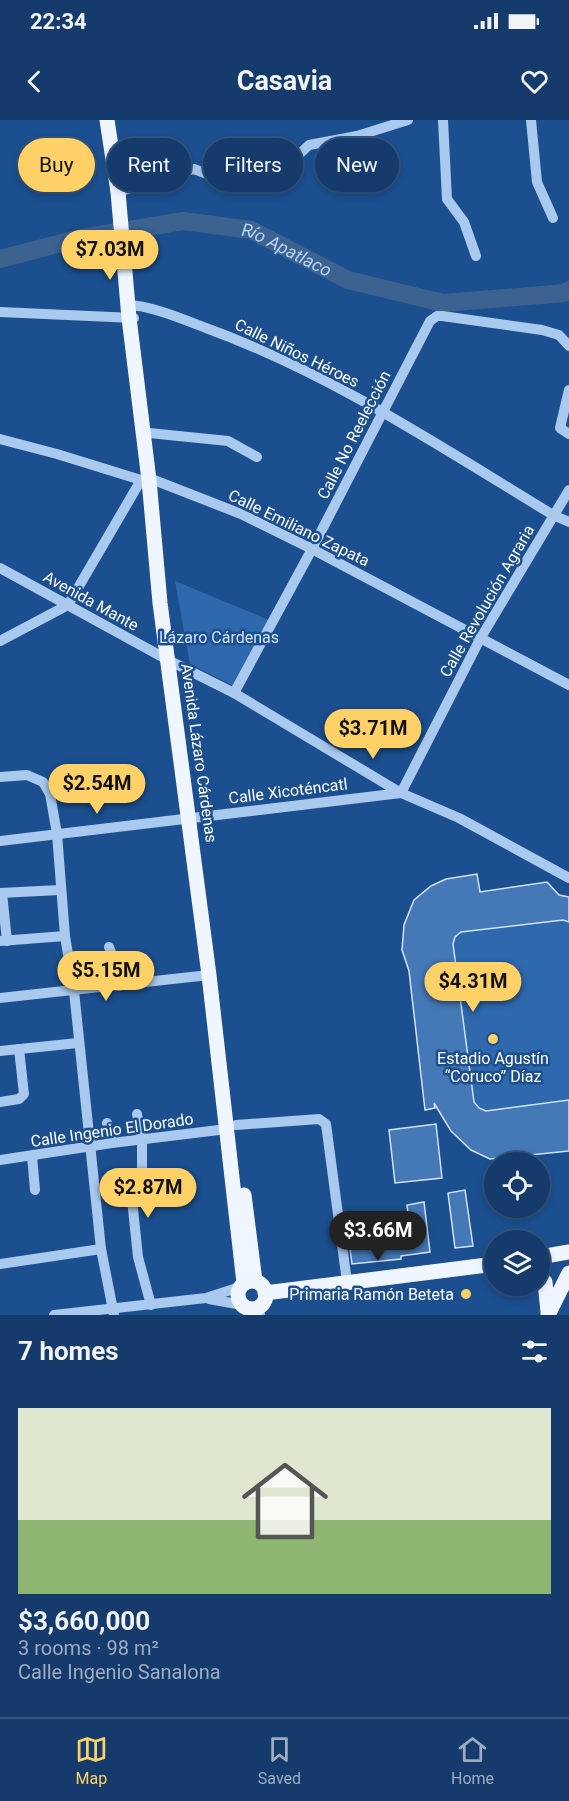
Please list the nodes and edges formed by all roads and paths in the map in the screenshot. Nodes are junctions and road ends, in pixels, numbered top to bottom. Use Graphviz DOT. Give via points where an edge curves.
graph roads {
  1 [pos="107,120"];
  2 [pos="114,120"];
  3 [pos="408,120"];
  4 [pos="442,120"];
  5 [pos="531,120"];
  6 [pos="121,196"];
  7 [pos="554,218"];
  8 [pos="476,256"];
  9 [pos="0,312"];
  10 [pos="131,312"];
  11 [pos="569,346"];
  12 [pos="569,390"];
  13 [pos="383,412"];
  14 [pos="564,431"];
  15 [pos="149,433"];
  16 [pos="0,439"];
  17 [pos="257,457"];
  18 [pos="148,480"];
  19 [pos="569,490"];
  20 [pos="554,515"];
  21 [pos="569,522"];
  22 [pos="312,549"];
  23 [pos="0,568"];
  24 [pos="68,605"];
  25 [pos="480,639"];
  26 [pos="0,641"];
  27 [pos="172,662"];
  28 [pos="568,682"];
  29 [pos="234,693"];
  30 [pos="0,777"];
  31 [pos="401,793"];
  32 [pos="194,818"];
  33 [pos="57,834"];
  34 [pos="0,841"];
  35 [pos="569,877"];
  36 [pos="60,890"];
  37 [pos="1,893"];
  38 [pos="65,936"];
  39 [pos="4,941"];
  40 [pos="109,947"];
  41 [pos="209,975"];
  42 [pos="119,986"];
  43 [pos="74,991"];
  44 [pos="0,998"];
  45 [pos="78,1042"];
  46 [pos="19,1048"];
  47 [pos="0,1051"];
  48 [pos="223,1055"];
  49 [pos="0,1102"];
  50 [pos="137,1114"];
  51 [pos="107,1123"];
  52 [pos="231,1127"];
  53 [pos="142,1140"];
  54 [pos="112,1143"];
  55 [pos="90,1146"];
  56 [pos="32,1156"];
  57 [pos="0,1160"];
  58 [pos="35,1190"];
  59 [pos="101,1249"];
  60 [pos="569,1252"];
  61 [pos="550,1255"];
  62 [pos="0,1264"];
  63 [pos="484,1265"];
  64 [pos="569,1273"];
  65 [pos="347,1282"];
  66 [pos="251,1286"];
  67 [pos="546,1296"];
  68 [pos="206,1298"];
  69 [pos="151,1305"];
  70 [pos="242,1305"];
  71 [pos="259,1311"];
  72 [pos="113,1312"];
  73 [pos="548,1314"];
  74 [pos="54,1315"];
  1 -- 6 [label="main road, Avenida Lázaro Cárdenas"];
  2 -- 6 [label="main road, Avenida Lázaro Cárdenas"];
  3 -- 6 [label="street" via="357,136 309,145 288,165 241,187 194,169"];
  4 -- 8 [label="street" via="447,199 464,222"];
  5 -- 7 [label="street" via="537,182"];
  6 -- 10 [label="main road, Avenida Lázaro Cárdenas"];
  9 -- 10 [label="street, Calle Niños Héroes"];
  10 -- 13 [label="street, Calle Niños Héroes" via="179,318 262,350"];
  10 -- 15 [label="main road, Avenida Lázaro Cárdenas"];
  10 -- 18 [label="main road, Avenida Lázaro Cárdenas"];
  11 -- 13 [label="street, Calle No Reelección" via="559,335 542,330 437,316 430,321"];
  12 -- 14 [label="street"];
  13 -- 20 [label="street, Calle Niños Héroes"];
  13 -- 22 [label="street, Calle No Reelección"];
  15 -- 17 [label="street" via="228,441"];
  15 -- 18 [label="main road, Avenida Lázaro Cárdenas"];
  16 -- 18 [label="street, Calle Emiliano Zapata"];
  18 -- 22 [label="street, Calle Emiliano Zapata" via="208,500"];
  18 -- 24 [label="street"];
  18 -- 27 [label="main road, Avenida Lázaro Cárdenas"];
  19 -- 20 [label="street, Calle Revolución Agraria"];
  20 -- 21 [label="street, Calle Niños Héroes"];
  20 -- 25 [label="street, Calle Revolución Agraria"];
  22 -- 25 [label="street, Calle Emiliano Zapata"];
  22 -- 29 [label="street, Calle No Reelección"];
  23 -- 24 [label="street, Avenida Mante"];
  24 -- 26 [label="street"];
  24 -- 27 [label="street, Avenida Mante"];
  25 -- 28 [label="street, Calle Emiliano Zapata"];
  25 -- 31 [label="street, Calle Revolución Agraria"];
  27 -- 29 [label="street, Avenida Mante"];
  27 -- 32 [label="main road, Avenida Lázaro Cárdenas"];
  29 -- 31 [label="street, Avenida Mante"];
  30 -- 33 [label="street" via="27,775 43,782 50,794"];
  31 -- 32 [label="street, Calle Xicoténcatl"];
  31 -- 35 [label="street, Avenida Mante" via="459,818"];
  32 -- 33 [label="street, Calle Xicoténcatl"];
  32 -- 41 [label="main road, Avenida Lázaro Cárdenas"];
  32 -- 48 [label="main road, Avenida Lázaro Cárdenas"];
  33 -- 34 [label="street, Calle Xicoténcatl"];
  33 -- 36 [label="street"];
  36 -- 37 [label="street"];
  36 -- 38 [label="street"];
  37 -- 39 [label="street"];
  38 -- 39 [label="street"];
  38 -- 43 [label="street"];
  40 -- 42 [label="street" via="117,966"];
  41 -- 42 [label="street"];
  41 -- 48 [label="main road, Avenida Lázaro Cárdenas"];
  42 -- 43 [label="street"];
  43 -- 44 [label="street"];
  43 -- 45 [label="street"];
  45 -- 46 [label="street"];
  45 -- 55 [label="street"];
  46 -- 47 [label="street"];
  46 -- 49 [label="street" via="24,1094 19,1099"];
  48 -- 52 [label="main road, Avenida Lázaro Cárdenas"];
  50 -- 53 [label="street"];
  51 -- 54 [label="street"];
  52 -- 53 [label="street, Calle Ingenio El Dorado"];
  52 -- 65 [label="street, Calle Ingenio El Dorado" via="319,1119 326,1124"];
  52 -- 66 [label="main road, Avenida Lázaro Cárdenas"];
  53 -- 54 [label="street, Calle Ingenio El Dorado"];
  53 -- 69 [label="street" via="142,1173 131,1190 139,1265"];
  54 -- 55 [label="street, Calle Ingenio El Dorado"];
  55 -- 56 [label="street, Calle Ingenio El Dorado"];
  55 -- 59 [label="street"];
  56 -- 57 [label="street, Calle Ingenio El Dorado"];
  56 -- 58 [label="street"];
  59 -- 62 [label="street"];
  59 -- 72 [label="street"];
  60 -- 61 [label="main road"];
  63 -- 65 [label="main road"];
  64 -- 73 [label="main road"];
  65 -- 66 [label="main road"];
  66 -- 68 [label="street"];
  66 -- 70 [label="main road, Avenida Lázaro Cárdenas" via="238,1296"];
  66 -- 71 [label="main road" via="265,1299"];
  67 -- 73 [label="main road"];
  68 -- 69 [label="street"];
  68 -- 70 [label="street"];
  69 -- 72 [label="street"];
  70 -- 71 [label="main road"];
  72 -- 74 [label="street"];
}
